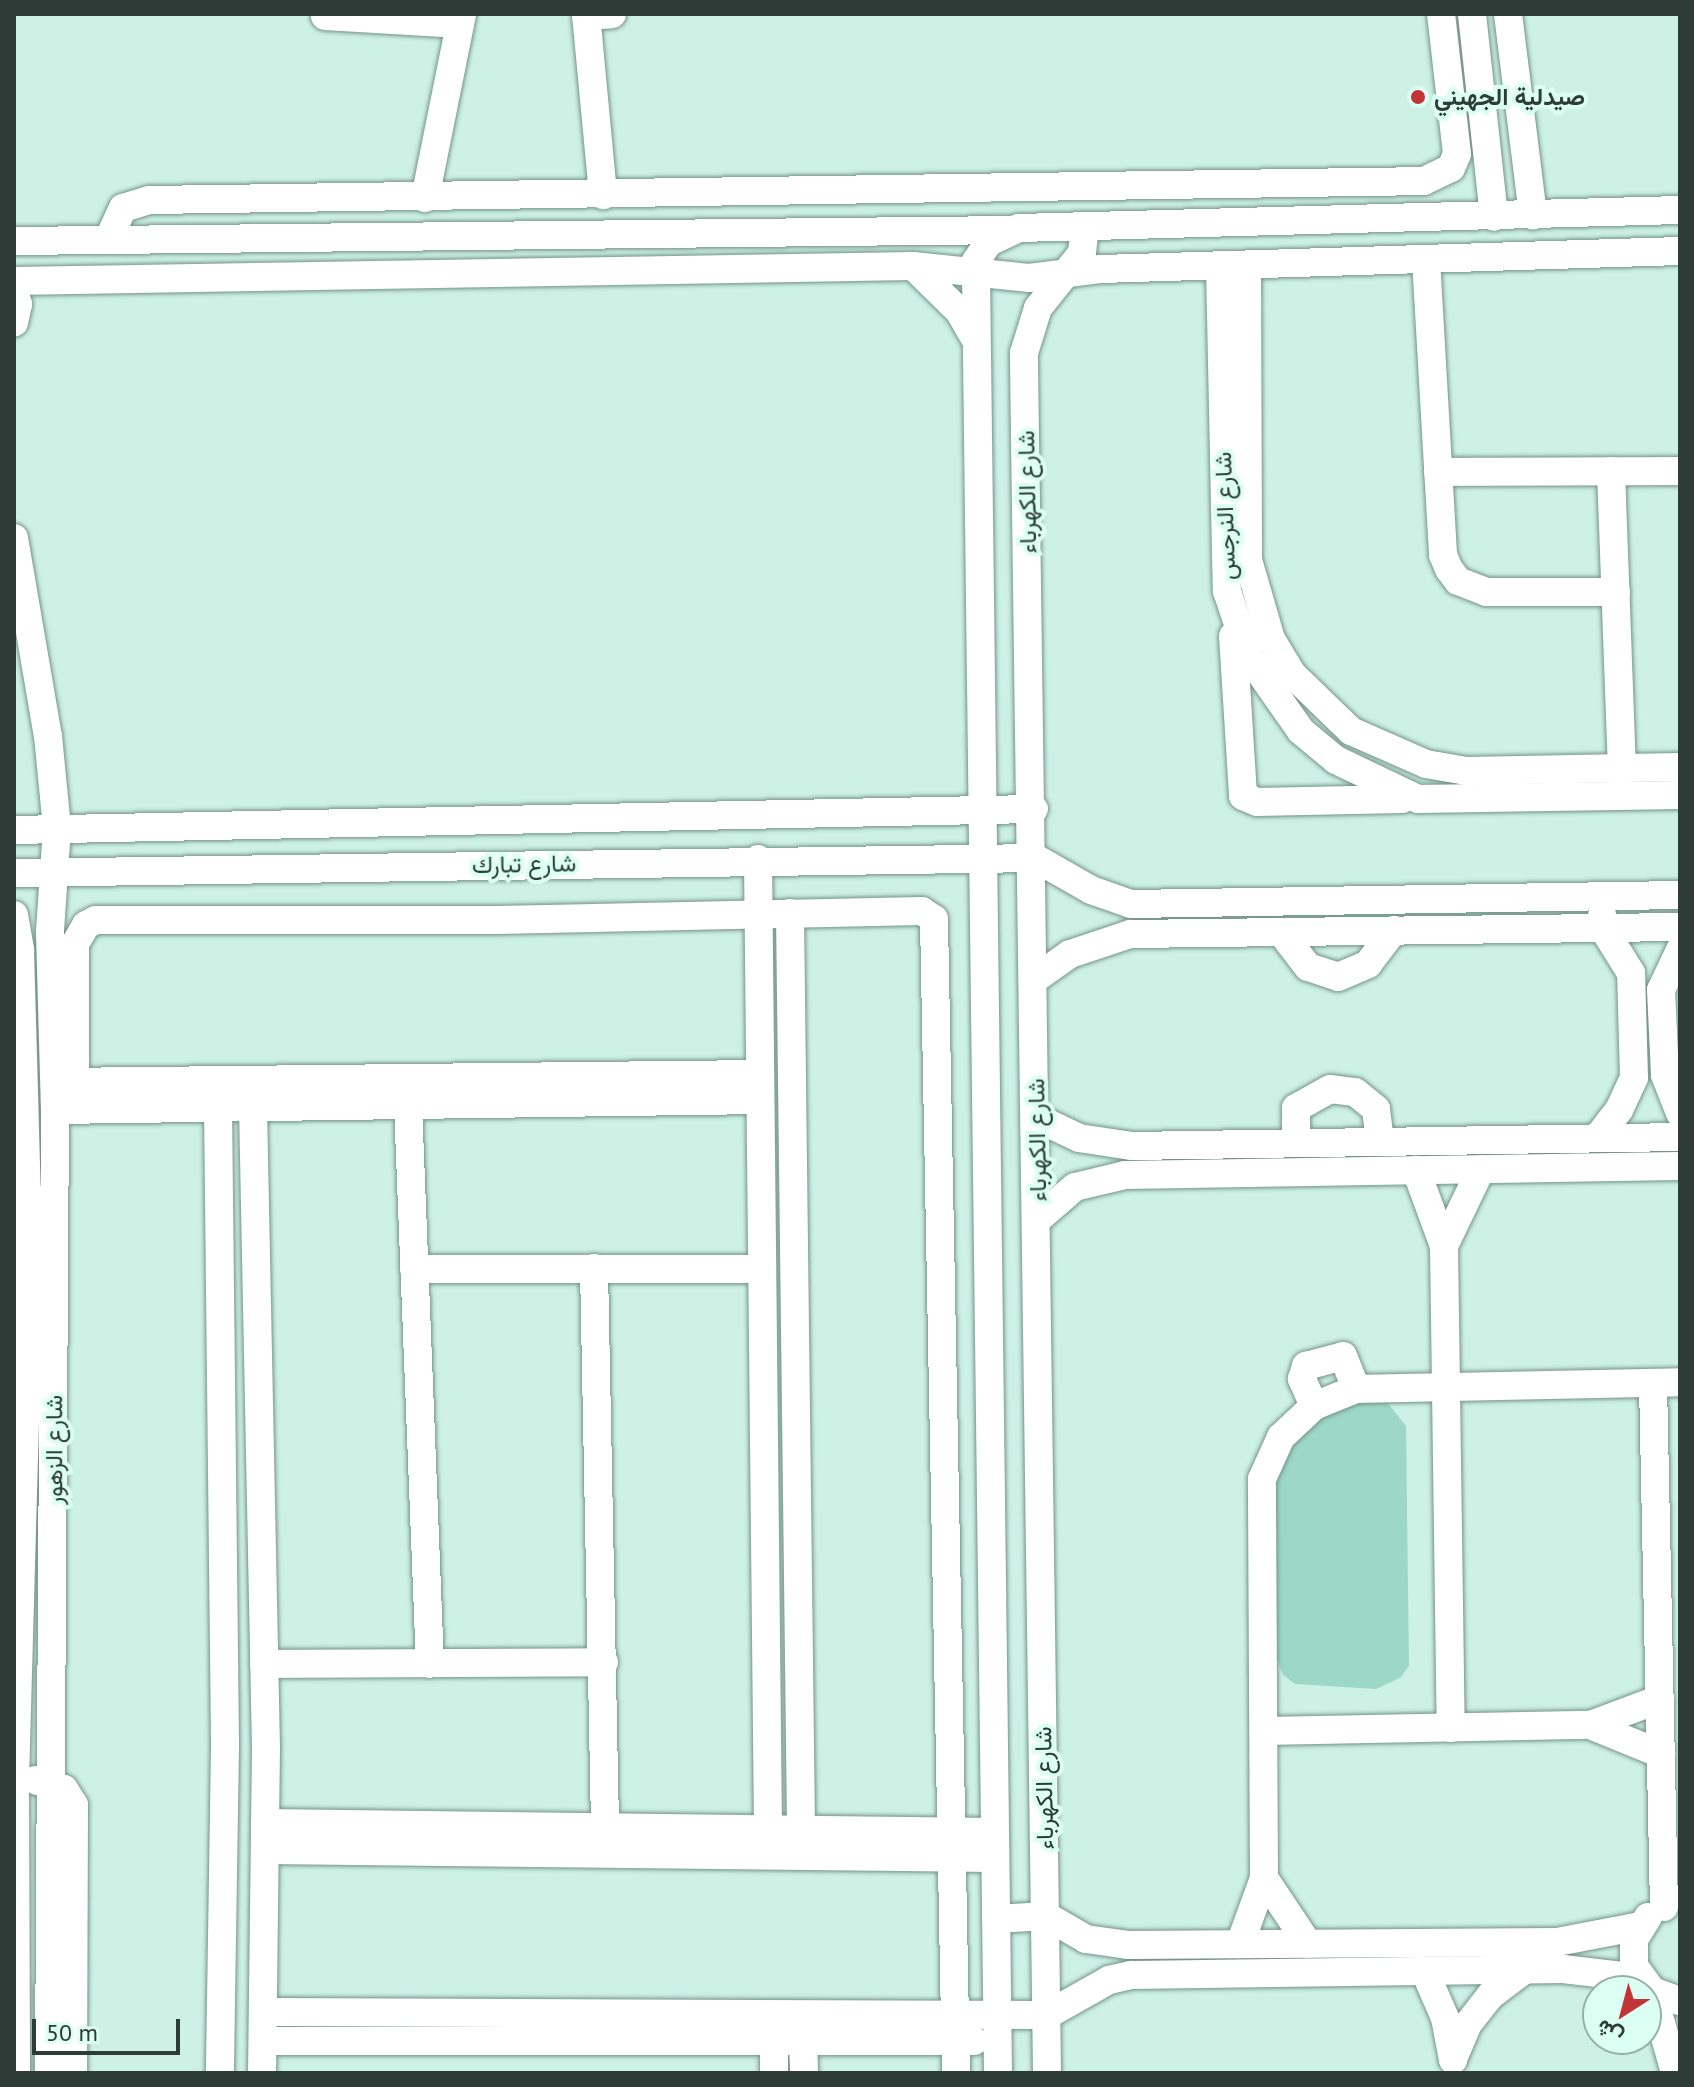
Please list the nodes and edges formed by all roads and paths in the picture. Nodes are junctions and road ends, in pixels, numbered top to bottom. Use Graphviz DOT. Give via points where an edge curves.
graph roads {
  1 [pos="1441,14"];
  2 [pos="1472,14"];
  3 [pos="1508,14"];
  4 [pos="595,15"];
  5 [pos="325,16"];
  6 [pos="461,19"];
  7 [pos="1290,184"];
  8 [pos="603,195"];
  9 [pos="425,198"];
  10 [pos="1650,210"];
  11 [pos="1680,210"];
  12 [pos="1533,215"];
  13 [pos="1494,217"];
  14 [pos="1289,222"];
  15 [pos="1085,226"];
  16 [pos="1008,230"];
  17 [pos="108,240"];
  18 [pos="14,241"];
  19 [pos="1666,252"];
  20 [pos="1426,259"];
  21 [pos="1234,265"];
  22 [pos="913,266"];
  23 [pos="975,269"];
  24 [pos="1066,275"];
  25 [pos="14,281"];
  26 [pos="14,291"];
  27 [pos="14,323"];
  28 [pos="974,337"];
  29 [pos="1611,471"];
  30 [pos="1680,471"];
  31 [pos="1438,472"];
  32 [pos="14,538"];
  33 [pos="1616,592"];
  34 [pos="1233,615"];
  35 [pos="1680,767"];
  36 [pos="1622,768"];
  37 [pos="1680,795"];
  38 [pos="1418,799"];
  39 [pos="1034,809"];
  40 [pos="981,810"];
  41 [pos="227,825"];
  42 [pos="57,828"];
  43 [pos="14,830"];
  44 [pos="982,858"];
  45 [pos="1035,858"];
  46 [pos="758,859"];
  47 [pos="231,871"];
  48 [pos="14,873"];
  49 [pos="56,873"];
  50 [pos="1680,895"];
  51 [pos="1601,896"];
  52 [pos="790,913"];
  53 [pos="759,914"];
  54 [pos="14,915"];
  55 [pos="1680,927"];
  56 [pos="1603,928"];
  57 [pos="1394,930"];
  58 [pos="1281,932"];
  59 [pos="1680,950"];
  60 [pos="1036,978"];
  61 [pos="939,1011"];
  62 [pos="984,1011"];
  63 [pos="760,1087"];
  64 [pos="321,1092"];
  65 [pos="64,1096"];
  66 [pos="408,1105"];
  67 [pos="218,1107"];
  68 [pos="253,1107"];
  69 [pos="1680,1113"];
  70 [pos="1037,1118"];
  71 [pos="1680,1137"];
  72 [pos="1597,1138"];
  73 [pos="1380,1142"];
  74 [pos="1296,1143"];
  75 [pos="1680,1166"];
  76 [pos="1481,1169"];
  77 [pos="1416,1170"];
  78 [pos="21,1196"];
  79 [pos="1038,1219"];
  80 [pos="1444,1246"];
  81 [pos="594,1268"];
  82 [pos="414,1269"];
  83 [pos="762,1269"];
  84 [pos="21,1275"];
  85 [pos="1667,1382"];
  86 [pos="1446,1387"];
  87 [pos="1356,1389"];
  88 [pos="1314,1406"];
  89 [pos="990,1497"];
  90 [pos="946,1498"];
  91 [pos="765,1513"];
  92 [pos="798,1513"];
  93 [pos="604,1662"];
  94 [pos="264,1664"];
  95 [pos="430,1664"];
  96 [pos="1660,1699"];
  97 [pos="950,1719"];
  98 [pos="993,1719"];
  99 [pos="1590,1725"];
  100 [pos="1451,1728"];
  101 [pos="1264,1731"];
  102 [pos="51,1735"];
  103 [pos="15,1736"];
  104 [pos="225,1747"];
  105 [pos="266,1747"];
  106 [pos="1661,1754"];
  107 [pos="14,1778"];
  108 [pos="48,1781"];
  109 [pos="605,1827"];
  110 [pos="768,1829"];
  111 [pos="801,1830"];
  112 [pos="265,1836"];
  113 [pos="704,1842"];
  114 [pos="952,1844"];
  115 [pos="995,1845"];
  116 [pos="1264,1878"];
  117 [pos="1672,1906"];
  118 [pos="1046,1916"];
  119 [pos="996,1919"];
  120 [pos="1640,1926"];
  121 [pos="1240,1944"];
  122 [pos="1308,1944"];
  123 [pos="1523,1971"];
  124 [pos="1425,1972"];
  125 [pos="1642,1975"];
  126 [pos="1582,1978"];
  127 [pos="264,2012"];
  128 [pos="1047,2015"];
  129 [pos="1662,2023"];
  130 [pos="955,2027"];
  131 [pos="997,2027"];
  132 [pos="263,2041"];
  133 [pos="774,2041"];
  134 [pos="803,2041"];
  135 [pos="1453,2066"];
  136 [pos="16,2073"];
  137 [pos="49,2073"];
  138 [pos="73,2073"];
  139 [pos="220,2073"];
  140 [pos="262,2073"];
  141 [pos="774,2073"];
  142 [pos="804,2073"];
  143 [pos="956,2073"];
  144 [pos="998,2073"];
  145 [pos="1047,2073"];
  146 [pos="1675,2073"];
  1 -- 7 [label="street" via="1457,154 1451,168 1424,181"];
  2 -- 13 [label="street"];
  3 -- 12 [label="street"];
  4 -- 8 [label="street"];
  5 -- 6 [label="street"];
  6 -- 9 [label="street"];
  7 -- 8 [label="street"];
  7 -- 14 [label="street"];
  8 -- 9 [label="street"];
  9 -- 17 [label="street" via="149,200 123,208"];
  10 -- 11 [label="street"];
  10 -- 12 [label="street"];
  10 -- 19 [label="street"];
  12 -- 13 [label="street"];
  13 -- 14 [label="street"];
  14 -- 15 [label="street"];
  15 -- 16 [label="street"];
  15 -- 24 [label="street, شارع الكهرباء" via="1082,253"];
  16 -- 17 [label="street"];
  16 -- 23 [label="street" via="989,242"];
  17 -- 18 [label="street"];
  19 -- 20 [label="street"];
  20 -- 21 [label="street"];
  20 -- 31 [label="street"];
  21 -- 24 [label="street"];
  21 -- 34 [label="street, شارع النرجس" via="1223,566"];
  21 -- 36 [label="street, شارع النرجس" via="1248,560 1266,626 1292,674 1351,731 1426,764 1466,771"];
  22 -- 23 [label="street"];
  22 -- 25 [label="street"];
  22 -- 28 [label="street" via="959,311"];
  23 -- 24 [label="street" via="1010,278"];
  23 -- 28 [label="street, شارع الكهرباء"];
  24 -- 39 [label="street, شارع الكهرباء" via="1038,308 1024,353"];
  26 -- 27 [label="street"];
  28 -- 40 [label="street, شارع الكهرباء"];
  29 -- 30 [label="street"];
  29 -- 31 [label="street"];
  29 -- 33 [label="street"];
  31 -- 33 [label="street" via="1443,555 1458,581 1486,592"];
  32 -- 42 [label="street, شارع الزهور" via="48,736"];
  33 -- 36 [label="street"];
  34 -- 38 [label="street, شارع النرجس" via="1249,657 1301,731 1336,760"];
  34 -- 38 [label="street" via="1243,796 1257,802"];
  35 -- 36 [label="street, شارع النرجس"];
  37 -- 38 [label="street, شارع النرجس"];
  39 -- 40 [label="street, شارع تبارك"];
  39 -- 45 [label="street, شارع الكهرباء"];
  40 -- 41 [label="street, شارع تبارك"];
  40 -- 44 [label="street, شارع الكهرباء"];
  41 -- 42 [label="street, شارع تبارك"];
  41 -- 47 [label="street"];
  42 -- 43 [label="street, شارع تبارك"];
  42 -- 49 [label="street, شارع الزهور"];
  44 -- 45 [label="street, شارع تبارك"];
  44 -- 46 [label="street, شارع تبارك"];
  44 -- 62 [label="street, شارع الكهرباء"];
  45 -- 51 [label="street" via="1091,890 1131,904"];
  45 -- 60 [label="street, شارع الكهرباء"];
  46 -- 47 [label="street, شارع تبارك"];
  46 -- 53 [label="street"];
  47 -- 49 [label="street, شارع تبارك"];
  48 -- 49 [label="street, شارع تبارك"];
  49 -- 65 [label="street, شارع الزهور" via="50,932"];
  50 -- 51 [label="street"];
  51 -- 56 [label="street"];
  52 -- 53 [label="street"];
  52 -- 61 [label="street" via="926,912 937,925"];
  52 -- 92 [label="street"];
  53 -- 63 [label="street"];
  53 -- 65 [label="street" via="96,920 86,925 75,944"];
  54 -- 78 [label="street, شارع الزهور"];
  55 -- 56 [label="street"];
  56 -- 57 [label="street"];
  56 -- 72 [label="street" via="1631,973 1634,1078 1619,1110"];
  57 -- 58 [label="street"];
  57 -- 58 [label="street" via="1368,964 1338,977 1308,967"];
  58 -- 60 [label="street" via="1130,934 1070,954"];
  59 -- 69 [label="street" via="1661,990 1665,1075"];
  60 -- 70 [label="street, شارع الكهرباء"];
  61 -- 62 [label="street"];
  61 -- 90 [label="street"];
  62 -- 89 [label="street, شارع الكهرباء"];
  63 -- 64 [label="street"];
  63 -- 66 [label="street"];
  63 -- 83 [label="street"];
  64 -- 65 [label="street"];
  64 -- 66 [label="street"];
  64 -- 68 [label="street"];
  65 -- 67 [label="street"];
  65 -- 102 [label="street, شارع الزهور"];
  66 -- 82 [label="street"];
  67 -- 68 [label="street"];
  67 -- 104 [label="street"];
  68 -- 94 [label="street"];
  70 -- 74 [label="street" via="1053,1130 1105,1144"];
  70 -- 79 [label="street, شارع الكهرباء"];
  71 -- 72 [label="street"];
  72 -- 73 [label="street"];
  73 -- 74 [label="street"];
  73 -- 74 [label="street" via="1376,1109 1367,1099 1330,1089 1296,1108"];
  75 -- 76 [label="street"];
  76 -- 77 [label="street"];
  76 -- 80 [label="street"];
  77 -- 79 [label="street" via="1125,1175 1075,1187"];
  77 -- 80 [label="street"];
  78 -- 84 [label="street, شارع الزهور"];
  79 -- 118 [label="street, شارع الكهرباء"];
  80 -- 86 [label="street"];
  81 -- 82 [label="street"];
  81 -- 83 [label="street"];
  81 -- 93 [label="street"];
  82 -- 95 [label="street"];
  83 -- 91 [label="street"];
  84 -- 103 [label="street, شارع الزهور"];
  85 -- 86 [label="street"];
  85 -- 96 [label="street"];
  86 -- 87 [label="street"];
  86 -- 100 [label="street"];
  87 -- 88 [label="street"];
  87 -- 88 [label="street" via="1343,1356 1306,1366 1302,1379"];
  88 -- 101 [label="street" via="1281,1437 1262,1479"];
  89 -- 90 [label="street"];
  89 -- 98 [label="street, شارع الكهرباء"];
  90 -- 97 [label="street"];
  91 -- 92 [label="street"];
  91 -- 110 [label="street"];
  92 -- 111 [label="street"];
  93 -- 95 [label="street"];
  93 -- 109 [label="street"];
  94 -- 95 [label="street"];
  94 -- 105 [label="street"];
  96 -- 99 [label="street"];
  96 -- 106 [label="street"];
  97 -- 98 [label="street"];
  97 -- 114 [label="street"];
  98 -- 115 [label="street, شارع الكهرباء"];
  99 -- 100 [label="street"];
  99 -- 106 [label="street"];
  100 -- 101 [label="street"];
  101 -- 116 [label="street"];
  102 -- 103 [label="street"];
  102 -- 108 [label="street, شارع الزهور"];
  103 -- 107 [label="street, شارع الزهور"];
  104 -- 105 [label="street"];
  104 -- 139 [label="street"];
  105 -- 112 [label="street"];
  106 -- 117 [label="street"];
  107 -- 108 [label="street"];
  107 -- 136 [label="street, شارع الزهور"];
  108 -- 137 [label="street, شارع الزهور"];
  108 -- 138 [label="street" via="64,1789 74,1805"];
  109 -- 112 [label="street"];
  109 -- 113 [label="street"];
  110 -- 111 [label="street"];
  110 -- 113 [label="street"];
  111 -- 114 [label="street"];
  112 -- 113 [label="street"];
  112 -- 127 [label="street"];
  113 -- 114 [label="street"];
  114 -- 115 [label="street"];
  114 -- 130 [label="street"];
  115 -- 119 [label="street, شارع الكهرباء"];
  116 -- 121 [label="street"];
  116 -- 122 [label="street"];
  117 -- 120 [label="street"];
  118 -- 119 [label="street"];
  118 -- 121 [label="street" via="1106,1944"];
  118 -- 128 [label="street, شارع الكهرباء"];
  119 -- 131 [label="street, شارع الكهرباء"];
  120 -- 122 [label="street" via="1557,1942"];
  120 -- 125 [label="street" via="1633,1952"];
  121 -- 122 [label="street"];
  123 -- 124 [label="street"];
  123 -- 126 [label="street"];
  123 -- 135 [label="street" via="1491,1995 1468,2024"];
  124 -- 128 [label="street" via="1131,1975 1109,1980"];
  124 -- 135 [label="street" via="1445,2018"];
  127 -- 130 [label="street"];
  127 -- 132 [label="street"];
  128 -- 131 [label="street"];
  128 -- 145 [label="street, شارع الكهرباء"];
  129 -- 146 [label="street"];
  130 -- 131 [label="street"];
  130 -- 134 [label="street"];
  130 -- 143 [label="street"];
  131 -- 144 [label="street, شارع الكهرباء"];
  132 -- 133 [label="street"];
  132 -- 140 [label="street"];
  133 -- 134 [label="street"];
  133 -- 141 [label="street"];
  134 -- 142 [label="street"];
}
